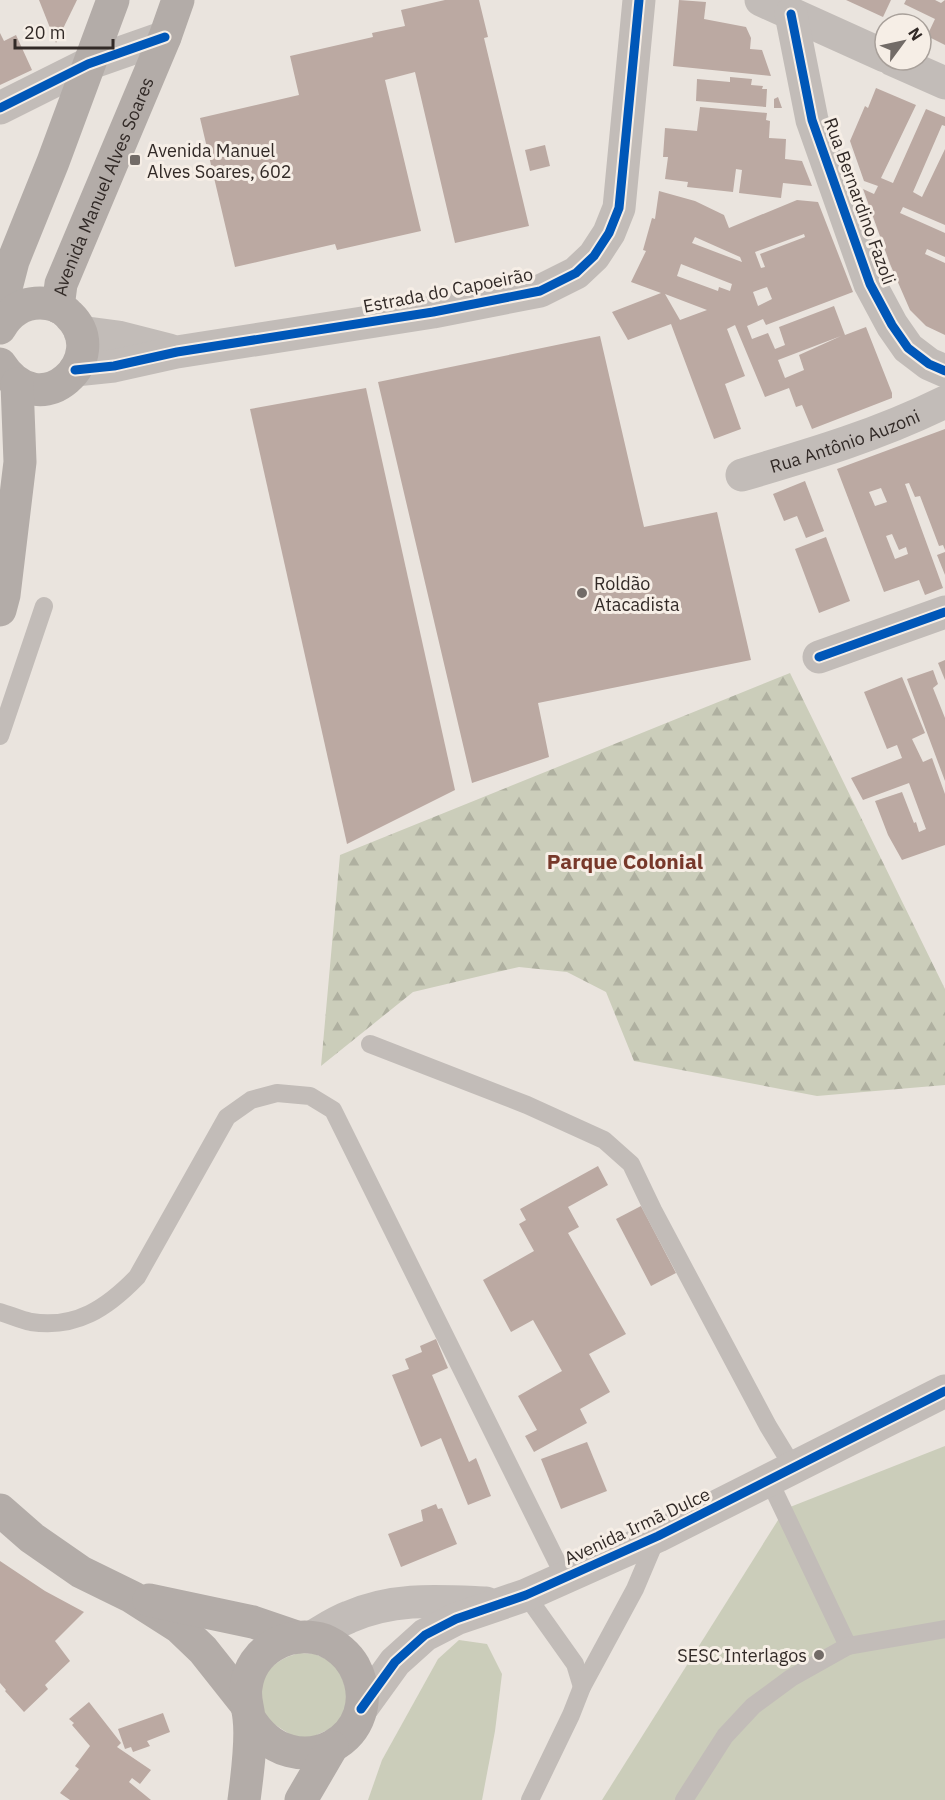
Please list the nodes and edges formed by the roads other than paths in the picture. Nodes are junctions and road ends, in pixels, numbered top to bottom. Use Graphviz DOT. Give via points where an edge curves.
graph roads {
  1 [pos="113,0"];
  2 [pos="178,0"];
  3 [pos="639,0"];
  4 [pos="760,0"];
  5 [pos="791,14"];
  6 [pos="165,37"];
  7 [pos="873,51"];
  8 [pos="88,64"];
  9 [pos="920,72"];
  10 [pos="945,83"];
  11 [pos="0,108"];
  12 [pos="58,307"];
  13 [pos="3,322"];
  14 [pos="80,332"];
  15 [pos="177,352"];
  16 [pos="945,371"];
  17 [pos="6,376"];
  18 [pos="63,379"];
  19 [pos="945,402"];
  20 [pos="20,462"];
  21 [pos="742,475"];
  22 [pos="44,606"];
  23 [pos="0,610"];
  24 [pos="945,612"];
  25 [pos="819,657"];
  26 [pos="0,736"];
  27 [pos="370,1044"];
  28 [pos="0,1312"];
  29 [pos="945,1390"];
  30 [pos="781,1474"];
  31 [pos="0,1510"];
  32 [pos="658,1536"];
  33 [pos="565,1578"];
  34 [pos="132,1597"];
  35 [pos="512,1600"];
  36 [pos="945,1629"];
  37 [pos="305,1637"];
  38 [pos="848,1646"];
  39 [pos="582,1687"];
  40 [pos="361,1708"];
  41 [pos="247,1711"];
  42 [pos="332,1747"];
  43 [pos="244,1800"];
  44 [pos="301,1800"];
  45 [pos="530,1800"];
  46 [pos="684,1800"];
  1 -- 8 [label="main road"];
  2 -- 6 [label="main road, Avenida Manuel Alves Soares"];
  3 -- 15 [label="street, Estrada do Capoeirão" via="620,208 594,256 576,273 540,291"];
  4 -- 5 [label="street"];
  5 -- 7 [label="street"];
  5 -- 16 [label="street, Rua Bernardino Fazoli" via="812,120 870,284 908,348"];
  6 -- 8 [label="street"];
  6 -- 12 [label="main road, Avenida Manuel Alves Soares" via="62,284"];
  8 -- 11 [label="street"];
  8 -- 13 [label="main road" via="13,261"];
  9 -- 10 [label="street"];
  12 -- 13 [label="main road" via="31,303 17,308"];
  12 -- 14 [label="main road" via="72,317"];
  14 -- 15 [label="street, Estrada do Capoeirão"];
  14 -- 18 [label="main road" via="82,352"];
  15 -- 18 [label="street, Estrada do Capoeirão"];
  17 -- 18 [label="main road" via="39,389"];
  17 -- 20 [label="main road"];
  18 -- 20 [label="main road"];
  19 -- 21 [label="street, Rua Antônio Auzoni" via="877,433"];
  20 -- 23 [label="main road"];
  22 -- 26 [label="lane"];
  24 -- 25 [label="street"];
  27 -- 30 [label="lane" via="527,1105 604,1140 632,1164 768,1426"];
  28 -- 33 [label="lane" via="29,1322 54,1324 98,1311 137,1277 227,1117 251,1100 277,1093 310,1096 333,1110"];
  29 -- 30 [label="street, Avenida Irmã Dulce"];
  30 -- 32 [label="street, Avenida Irmã Dulce"];
  30 -- 38 [label="lane"];
  31 -- 34 [label="main road" via="81,1572"];
  32 -- 33 [label="street, Avenida Irmã Dulce"];
  32 -- 39 [label="lane, Avenida Irmã Dulce"];
  33 -- 35 [label="street, Avenida Irmã Dulce"];
  34 -- 37 [label="main road"];
  34 -- 41 [label="main road" via="195,1642 219,1668"];
  35 -- 37 [label="street, Avenida Irmã Dulce" via="398,1602 347,1617"];
  35 -- 39 [label="lane" via="575,1664"];
  35 -- 40 [label="street, Avenida Irmã Dulce" via="456,1619 425,1635 395,1662"];
  36 -- 38 [label="lane"];
  37 -- 40 [label="main road" via="342,1650 360,1677"];
  37 -- 41 [label="main road" via="275,1644 257,1659 249,1672"];
  38 -- 46 [label="lane" via="791,1678 753,1706 725,1736"];
  39 -- 45 [label="lane, Avenida Irmã Dulce"];
  40 -- 42 [label="main road" via="356,1724"];
  41 -- 42 [label="main road" via="258,1732 285,1751 301,1754"];
  41 -- 43 [label="main road"];
  42 -- 44 [label="main road"];
}
